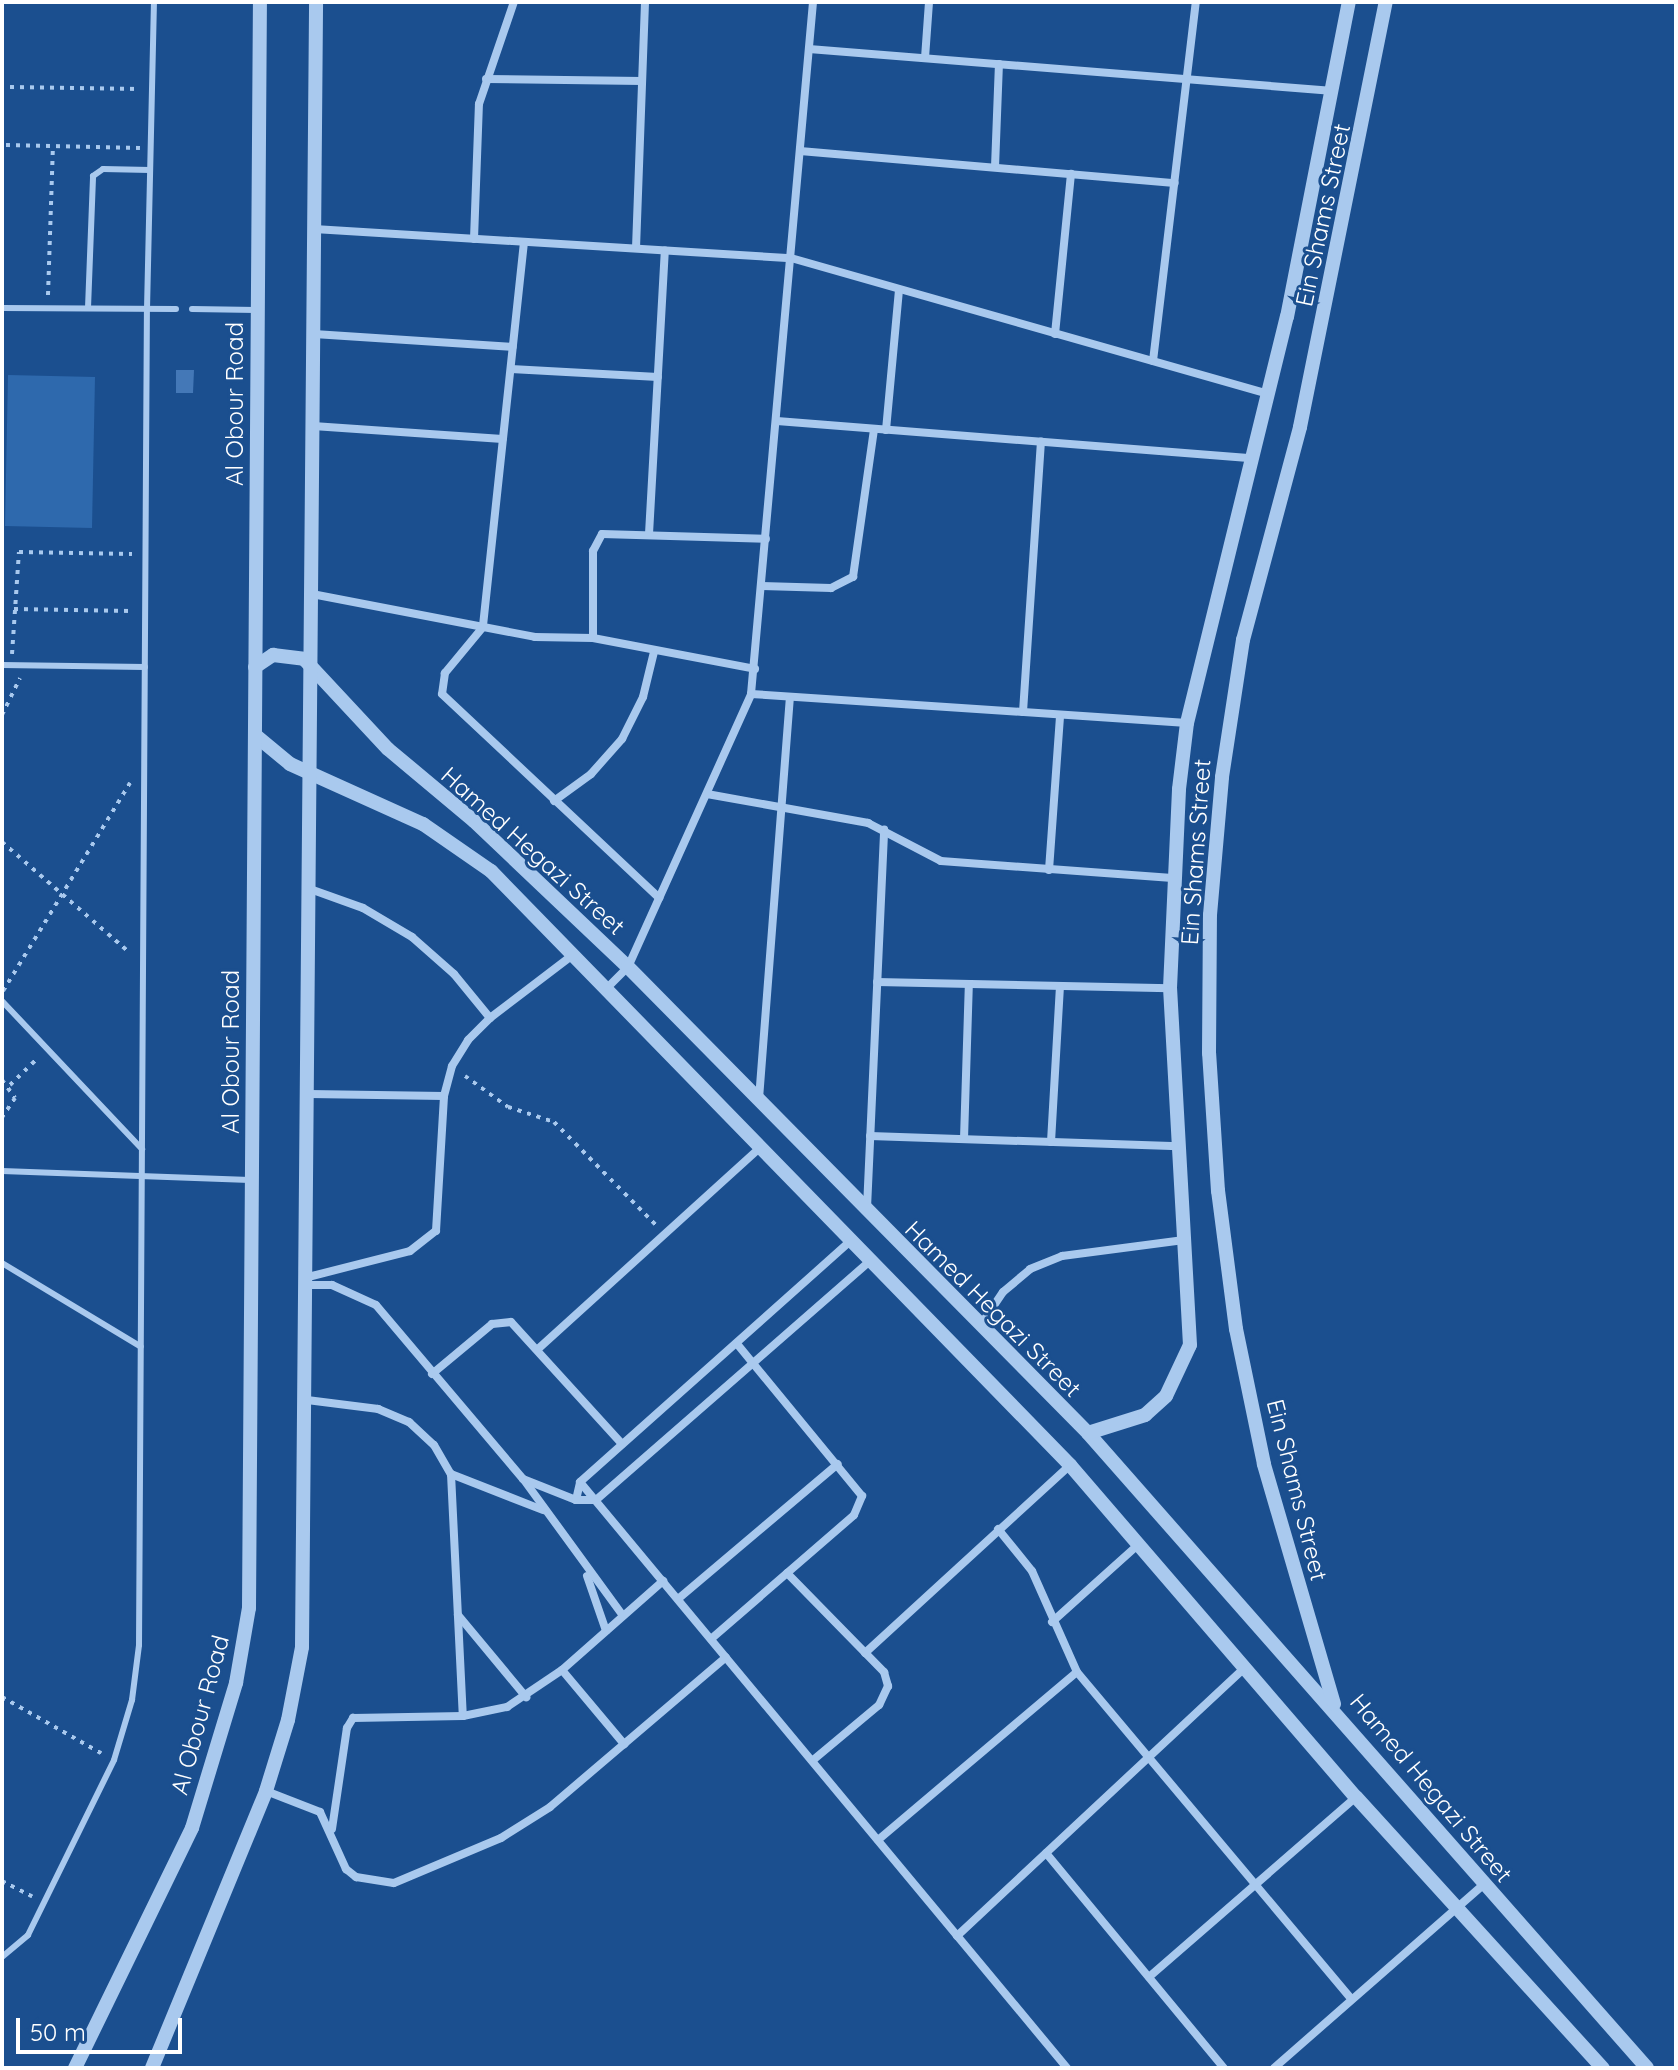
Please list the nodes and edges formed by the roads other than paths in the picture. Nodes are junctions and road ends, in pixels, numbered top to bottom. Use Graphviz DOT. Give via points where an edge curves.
graph roads {
  1 [pos="154,2"];
  2 [pos="260,2"];
  3 [pos="316,2"];
  4 [pos="514,2"];
  5 [pos="645,2"];
  6 [pos="813,2"];
  7 [pos="929,2"];
  8 [pos="1196,2"];
  9 [pos="1349,2"];
  10 [pos="1386,2"];
  11 [pos="809,49"];
  12 [pos="925,58"];
  13 [pos="999,64"];
  14 [pos="486,79"];
  15 [pos="1187,79"];
  16 [pos="642,81"];
  17 [pos="1333,91"];
  18 [pos="800,151"];
  19 [pos="995,167"];
  20 [pos="150,170"];
  21 [pos="1071,174"];
  22 [pos="1175,183"];
  23 [pos="314,229"];
  24 [pos="474,239"];
  25 [pos="524,242"];
  26 [pos="636,248"];
  27 [pos="665,250"];
  28 [pos="791,258"];
  29 [pos="899,290"];
  30 [pos="2,308"];
  31 [pos="88,308"];
  32 [pos="147,309"];
  33 [pos="176,309"];
  34 [pos="192,309"];
  35 [pos="258,310"];
  36 [pos="314,334"];
  37 [pos="1055,334"];
  38 [pos="513,347"];
  39 [pos="1153,361"];
  40 [pos="511,369"];
  41 [pos="658,377"];
  42 [pos="1269,394"];
  43 [pos="777,421"];
  44 [pos="313,426"];
  45 [pos="874,429"];
  46 [pos="886,430"];
  47 [pos="503,439"];
  48 [pos="1041,442"];
  49 [pos="1252,458"];
  50 [pos="649,534"];
  51 [pos="766,539"];
  52 [pos="762,586"];
  53 [pos="312,594"];
  54 [pos="483,627"];
  55 [pos="593,638"];
  56 [pos="654,652"];
  57 [pos="2,665"];
  58 [pos="145,667"];
  59 [pos="255,667"];
  60 [pos="312,667"];
  61 [pos="755,669"];
  62 [pos="751,694"];
  63 [pos="790,697"];
  64 [pos="1023,712"];
  65 [pos="1060,715"];
  66 [pos="1187,723"];
  67 [pos="255,735"];
  68 [pos="311,773"];
  69 [pos="707,794"];
  70 [pos="554,801"];
  71 [pos="782,807"];
  72 [pos="884,829"];
  73 [pos="1049,870"];
  74 [pos="1172,878"];
  75 [pos="310,889"];
  76 [pos="659,898"];
  77 [pos="574,954"];
  78 [pos="628,967"];
  79 [pos="877,982"];
  80 [pos="969,984"];
  81 [pos="1060,986"];
  82 [pos="607,988"];
  83 [pos="1170,988"];
  84 [pos="2,1001"];
  85 [pos="490,1018"];
  86 [pos="309,1094"];
  87 [pos="444,1096"];
  88 [pos="759,1101"];
  89 [pos="870,1136"];
  90 [pos="964,1139"];
  91 [pos="1051,1142"];
  92 [pos="1179,1146"];
  93 [pos="760,1148"];
  94 [pos="142,1149"];
  95 [pos="2,1171"];
  96 [pos="142,1176"];
  97 [pos="252,1180"];
  98 [pos="867,1214"];
  99 [pos="852,1240"];
  100 [pos="1184,1240"];
  101 [pos="871,1260"];
  102 [pos="2,1263"];
  103 [pos="308,1281"];
  104 [pos="979,1328"];
  105 [pos="737,1344"];
  106 [pos="141,1347"];
  107 [pos="538,1349"];
  108 [pos="753,1364"];
  109 [pos="432,1374"];
  110 [pos="307,1400"];
  111 [pos="1088,1433"];
  112 [pos="622,1444"];
  113 [pos="838,1464"];
  114 [pos="1070,1465"];
  115 [pos="451,1474"];
  116 [pos="523,1479"];
  117 [pos="580,1482"];
  118 [pos="576,1500"];
  119 [pos="596,1500"];
  120 [pos="544,1510"];
  121 [pos="998,1529"];
  122 [pos="1139,1544"];
  123 [pos="584,1567"];
  124 [pos="787,1573"];
  125 [pos="663,1581"];
  126 [pos="678,1599"];
  127 [pos="458,1615"];
  128 [pos="623,1616"];
  129 [pos="1052,1622"];
  130 [pos="606,1631"];
  131 [pos="711,1639"];
  132 [pos="865,1653"];
  133 [pos="726,1657"];
  134 [pos="1244,1668"];
  135 [pos="562,1670"];
  136 [pos="1077,1672"];
  137 [pos="526,1697"];
  138 [pos="1335,1708"];
  139 [pos="463,1716"];
  140 [pos="624,1744"];
  141 [pos="1148,1757"];
  142 [pos="812,1761"];
  143 [pos="266,1791"];
  144 [pos="1356,1797"];
  145 [pos="332,1832"];
  146 [pos="878,1840"];
  147 [pos="1046,1853"];
  148 [pos="1255,1885"];
  149 [pos="1483,1885"];
  150 [pos="1457,1907"];
  151 [pos="957,1936"];
  152 [pos="2,1957"];
  153 [pos="1149,1977"];
  154 [pos="1351,1999"];
  155 [pos="75,2068"];
  156 [pos="152,2068"];
  157 [pos="1067,2068"];
  158 [pos="1224,2068"];
  159 [pos="1274,2068"];
  160 [pos="1603,2068"];
  161 [pos="1647,2068"];
  1 -- 20 [label="lane"];
  2 -- 35 [label="street, Al Obour Road"];
  3 -- 23 [label="street"];
  4 -- 14 [label="street"];
  5 -- 16 [label="street"];
  6 -- 11 [label="street"];
  7 -- 12 [label="street"];
  8 -- 15 [label="street"];
  9 -- 17 [label="street, Ein Shams Street"];
  10 -- 138 [label="street, Ein Shams Street" via="1300,427 1243,640 1222,777 1210,915 1209,1053 1217,1176 1236,1329 1264,1464"];
  11 -- 12 [label="street"];
  11 -- 18 [label="street"];
  12 -- 13 [label="street"];
  13 -- 15 [label="street"];
  13 -- 19 [label="street"];
  14 -- 16 [label="street"];
  14 -- 24 [label="street" via="479,104"];
  15 -- 17 [label="street"];
  15 -- 22 [label="street"];
  16 -- 26 [label="street"];
  17 -- 42 [label="street, Ein Shams Street"];
  18 -- 19 [label="street"];
  18 -- 28 [label="street"];
  19 -- 21 [label="street"];
  20 -- 31 [label="lane" via="103,169 93,176"];
  20 -- 32 [label="lane"];
  21 -- 22 [label="street"];
  21 -- 37 [label="street"];
  22 -- 39 [label="street"];
  23 -- 24 [label="street"];
  23 -- 36 [label="street"];
  24 -- 25 [label="street"];
  25 -- 26 [label="street"];
  25 -- 38 [label="street"];
  26 -- 27 [label="street"];
  27 -- 28 [label="street"];
  27 -- 41 [label="street"];
  28 -- 29 [label="street"];
  28 -- 43 [label="street"];
  29 -- 37 [label="street"];
  29 -- 46 [label="street"];
  30 -- 31 [label="lane"];
  31 -- 32 [label="lane"];
  32 -- 33 [label="lane"];
  32 -- 58 [label="lane"];
  34 -- 35 [label="lane"];
  35 -- 59 [label="street, Al Obour Road"];
  36 -- 38 [label="street"];
  36 -- 44 [label="street"];
  37 -- 39 [label="street"];
  38 -- 40 [label="street"];
  39 -- 42 [label="street"];
  40 -- 41 [label="street"];
  40 -- 47 [label="street"];
  41 -- 50 [label="street"];
  42 -- 49 [label="street, Ein Shams Street"];
  43 -- 45 [label="street"];
  43 -- 51 [label="street"];
  44 -- 47 [label="street"];
  44 -- 53 [label="street"];
  45 -- 46 [label="street"];
  45 -- 52 [label="street" via="853,577 831,588"];
  46 -- 48 [label="street"];
  47 -- 54 [label="street"];
  48 -- 49 [label="street"];
  48 -- 64 [label="street"];
  49 -- 66 [label="street, Ein Shams Street"];
  50 -- 51 [label="street"];
  50 -- 55 [label="street" via="608,532 594,544"];
  51 -- 52 [label="street"];
  52 -- 61 [label="street"];
  53 -- 54 [label="street"];
  53 -- 60 [label="street"];
  54 -- 55 [label="street" via="535,637"];
  54 -- 70 [label="street" via="445,673 442,694"];
  55 -- 56 [label="street"];
  56 -- 61 [label="street"];
  56 -- 70 [label="street" via="643,697 622,739 591,774"];
  57 -- 58 [label="lane"];
  58 -- 94 [label="lane"];
  59 -- 60 [label="street" via="283,654"];
  59 -- 67 [label="street, Al Obour Road"];
  60 -- 68 [label="street"];
  60 -- 78 [label="street, Hamed Hegazi Street" via="388,749 474,821"];
  61 -- 62 [label="street"];
  62 -- 63 [label="street"];
  62 -- 69 [label="street"];
  63 -- 64 [label="street"];
  63 -- 71 [label="street"];
  64 -- 65 [label="street"];
  65 -- 66 [label="street"];
  65 -- 73 [label="street"];
  66 -- 74 [label="street, Ein Shams Street"];
  67 -- 68 [label="street, Hamed Hegazi Street"];
  67 -- 97 [label="street, Al Obour Road"];
  68 -- 75 [label="street"];
  68 -- 77 [label="street, Hamed Hegazi Street" via="387,805 458,847 491,871"];
  69 -- 71 [label="street"];
  69 -- 76 [label="street"];
  70 -- 76 [label="street"];
  71 -- 72 [label="street"];
  71 -- 88 [label="street"];
  72 -- 73 [label="street" via="941,861"];
  72 -- 79 [label="street"];
  73 -- 74 [label="street"];
  74 -- 83 [label="street, Ein Shams Street"];
  75 -- 85 [label="street" via="363,908 412,937 454,974"];
  75 -- 86 [label="street"];
  76 -- 78 [label="street"];
  77 -- 82 [label="street, Hamed Hegazi Street"];
  77 -- 85 [label="street"];
  78 -- 82 [label="street"];
  78 -- 88 [label="street, Hamed Hegazi Street"];
  79 -- 80 [label="street"];
  79 -- 89 [label="street"];
  80 -- 81 [label="street"];
  80 -- 90 [label="street"];
  81 -- 83 [label="street"];
  81 -- 91 [label="street"];
  82 -- 93 [label="street, Hamed Hegazi Street"];
  83 -- 92 [label="street, Ein Shams Street"];
  84 -- 94 [label="lane"];
  85 -- 87 [label="street" via="452,1066"];
  86 -- 87 [label="street"];
  86 -- 103 [label="street"];
  87 -- 103 [label="street" via="436,1231 410,1251"];
  88 -- 98 [label="street, Hamed Hegazi Street"];
  89 -- 90 [label="street"];
  89 -- 98 [label="street"];
  90 -- 91 [label="street"];
  91 -- 92 [label="street"];
  92 -- 100 [label="street, Ein Shams Street"];
  93 -- 99 [label="street, Hamed Hegazi Street"];
  93 -- 107 [label="street"];
  94 -- 96 [label="lane"];
  95 -- 96 [label="lane"];
  96 -- 97 [label="lane"];
  96 -- 106 [label="lane"];
  97 -- 155 [label="street, Al Obour Road" via="249,1608 236,1683 192,1828"];
  98 -- 104 [label="street, Hamed Hegazi Street"];
  99 -- 101 [label="street, Hamed Hegazi Street"];
  99 -- 105 [label="street"];
  100 -- 104 [label="street" via="1062,1256 1030,1269 1003,1292"];
  100 -- 111 [label="street, Ein Shams Street" via="1190,1345 1182,1372 1145,1415"];
  101 -- 108 [label="street"];
  101 -- 114 [label="street, Hamed Hegazi Street"];
  102 -- 106 [label="lane"];
  103 -- 109 [label="street" via="332,1285 376,1305"];
  103 -- 110 [label="street"];
  104 -- 111 [label="street, Hamed Hegazi Street"];
  105 -- 108 [label="street"];
  105 -- 112 [label="street"];
  106 -- 152 [label="lane" via="139,1645 132,1700 114,1760 45,1902 28,1935"];
  107 -- 109 [label="street" via="517,1325 498,1321"];
  107 -- 112 [label="street"];
  108 -- 113 [label="street"];
  108 -- 119 [label="street"];
  109 -- 116 [label="street"];
  110 -- 115 [label="street" via="378,1409 409,1422 434,1445"];
  110 -- 143 [label="street" via="302,1647 288,1720"];
  111 -- 138 [label="street, Hamed Hegazi Street"];
  112 -- 117 [label="street"];
  113 -- 124 [label="street" via="856,1486 860,1507"];
  113 -- 126 [label="street"];
  114 -- 121 [label="street"];
  114 -- 122 [label="street, Hamed Hegazi Street"];
  115 -- 120 [label="street"];
  115 -- 127 [label="street"];
  116 -- 118 [label="street"];
  116 -- 120 [label="street"];
  117 -- 118 [label="street"];
  117 -- 119 [label="street"];
  118 -- 119 [label="street"];
  119 -- 125 [label="street"];
  120 -- 123 [label="street"];
  121 -- 129 [label="street" via="1032,1571"];
  121 -- 132 [label="street"];
  122 -- 129 [label="street"];
  122 -- 134 [label="street, Hamed Hegazi Street"];
  123 -- 128 [label="street"];
  123 -- 130 [label="street"];
  124 -- 131 [label="street"];
  124 -- 132 [label="street"];
  125 -- 126 [label="street"];
  125 -- 128 [label="street"];
  126 -- 131 [label="street"];
  127 -- 137 [label="street"];
  127 -- 139 [label="street"];
  128 -- 130 [label="street"];
  129 -- 136 [label="street"];
  130 -- 135 [label="street"];
  131 -- 133 [label="street"];
  132 -- 142 [label="street" via="887,1679 884,1700"];
  133 -- 140 [label="street"];
  133 -- 142 [label="street"];
  134 -- 141 [label="street"];
  134 -- 144 [label="street, Hamed Hegazi Street"];
  135 -- 137 [label="street"];
  135 -- 140 [label="street"];
  136 -- 141 [label="street"];
  136 -- 146 [label="street"];
  137 -- 139 [label="street" via="507,1707"];
  138 -- 149 [label="street, Hamed Hegazi Street"];
  139 -- 145 [label="street" via="353,1718 347,1728"];
  140 -- 145 [label="street" via="550,1807 501,1838 394,1883 368,1883 346,1869"];
  141 -- 147 [label="street"];
  141 -- 148 [label="street"];
  142 -- 146 [label="street"];
  143 -- 145 [label="street" via="310,1805"];
  143 -- 156 [label="street"];
  144 -- 148 [label="street"];
  144 -- 150 [label="street, Hamed Hegazi Street"];
  146 -- 151 [label="street"];
  147 -- 151 [label="street"];
  147 -- 153 [label="street"];
  148 -- 153 [label="street"];
  148 -- 154 [label="street"];
  149 -- 150 [label="street"];
  149 -- 161 [label="street, Hamed Hegazi Street"];
  150 -- 154 [label="street"];
  150 -- 160 [label="street, Hamed Hegazi Street"];
  151 -- 157 [label="street"];
  153 -- 158 [label="street"];
  154 -- 159 [label="street"];
}
